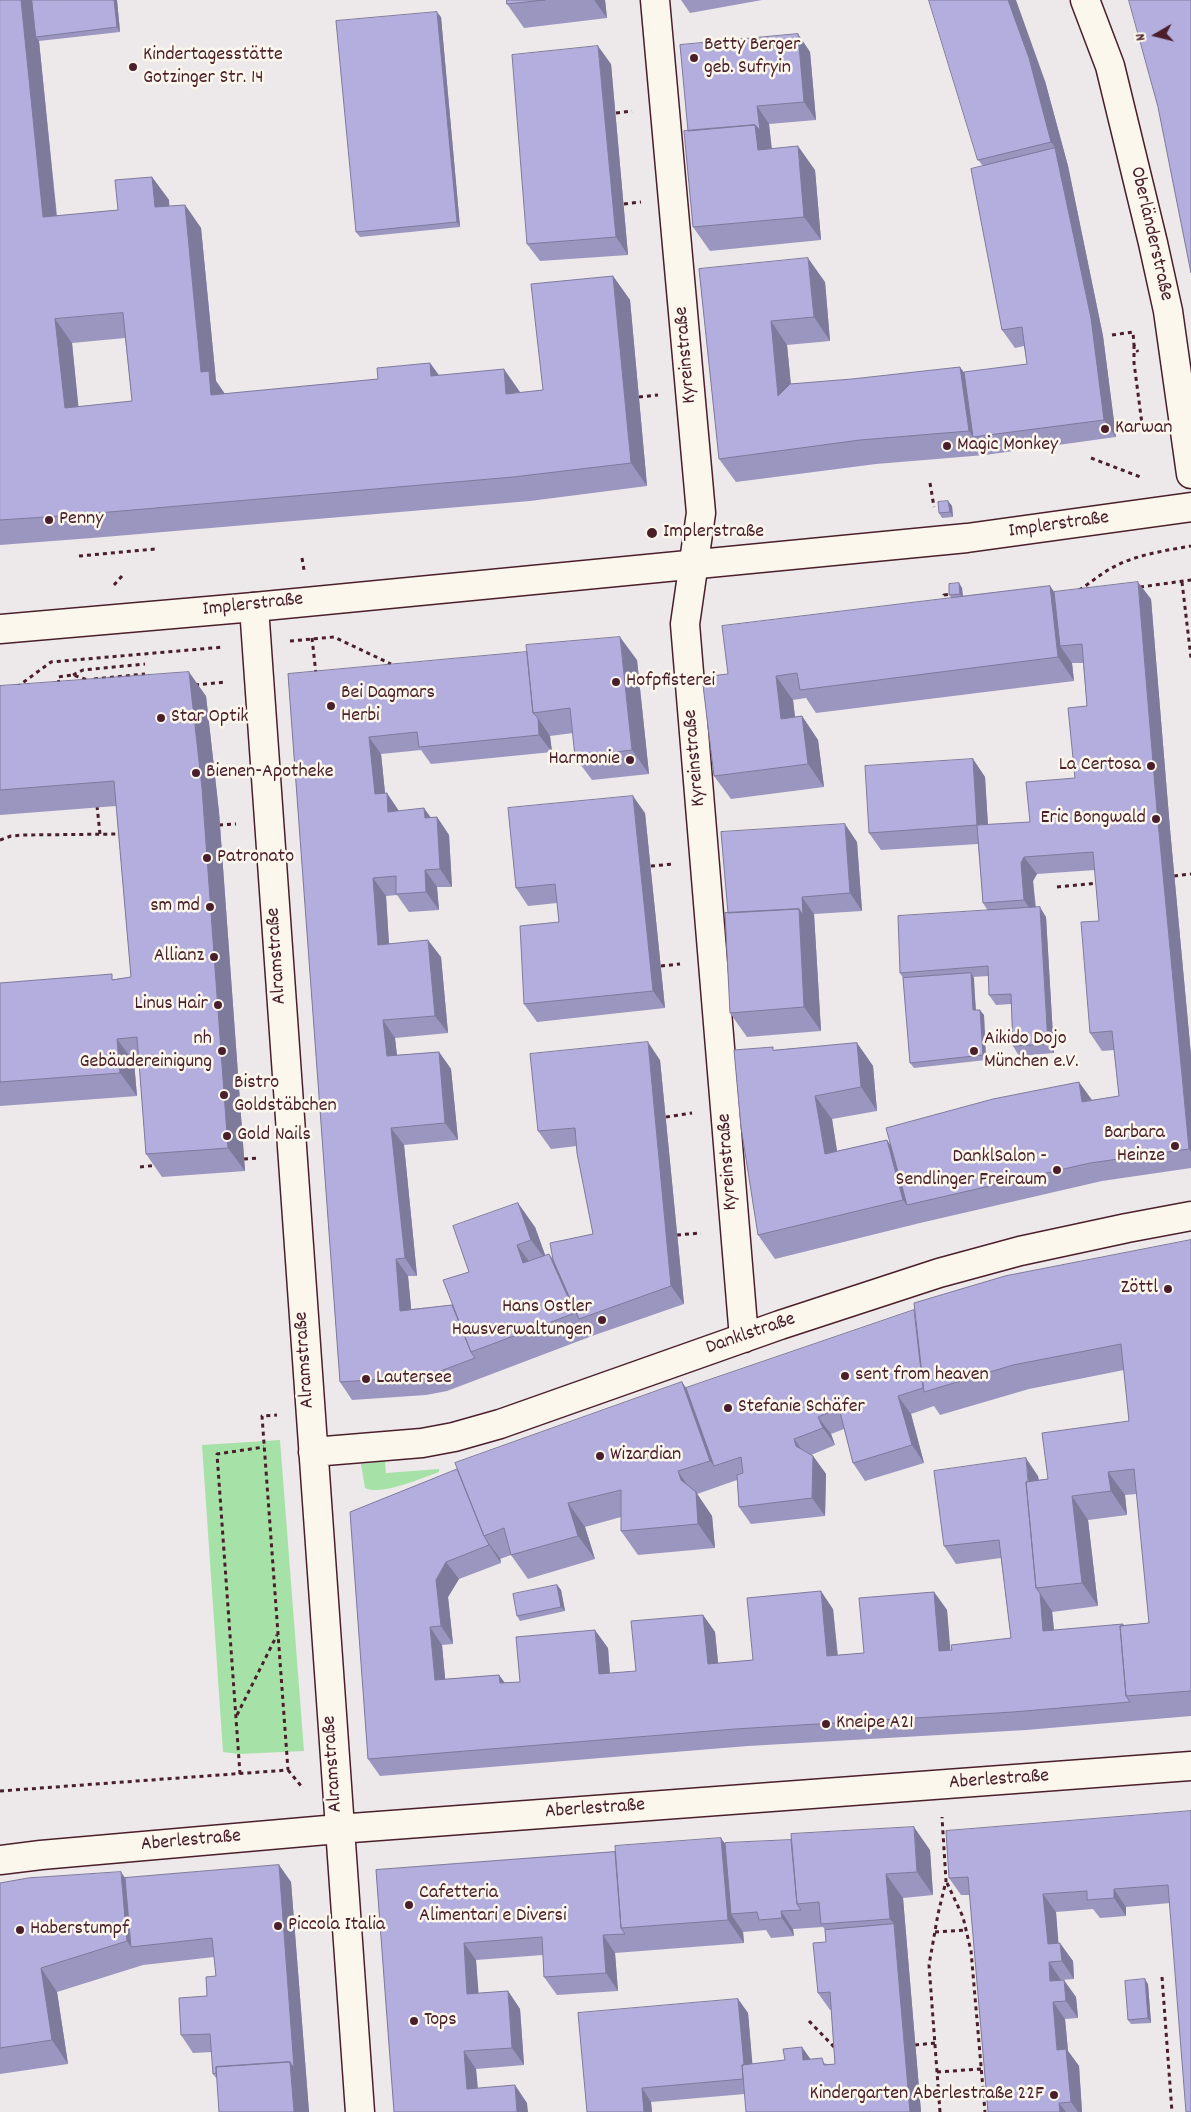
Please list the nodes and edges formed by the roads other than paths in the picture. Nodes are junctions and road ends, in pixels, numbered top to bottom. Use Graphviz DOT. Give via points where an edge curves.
graph roads {
  1 [pos="656,0"];
  2 [pos="1085,0"];
  3 [pos="1191,473"];
  4 [pos="1191,507"];
  5 [pos="693,564"];
  6 [pos="254,607"];
  7 [pos="0,629"];
  8 [pos="1191,1216"];
  9 [pos="744,1338"];
  10 [pos="312,1452"];
  11 [pos="1191,1766"];
  12 [pos="338,1829"];
  13 [pos="0,1860"];
  14 [pos="360,2112"];
  1 -- 5 [label="street, Kyreinstraße" via="701,513"];
  2 -- 3 [label="street, Oberländerstraße" via="1110,66 1162,282"];
  4 -- 5 [label="street, Implerstraße" via="967,538"];
  5 -- 6 [label="street, Implerstraße"];
  5 -- 9 [label="street, Kyreinstraße" via="685,624"];
  6 -- 7 [label="street, Implerstraße"];
  6 -- 10 [label="street, Alramstraße"];
  8 -- 9 [label="street, Danklstraße" via="997,1256"];
  9 -- 10 [label="street, Danklstraße" via="500,1424 454,1437 422,1443"];
  10 -- 12 [label="street, Alramstraße"];
  11 -- 12 [label="street, Aberlestraße"];
  12 -- 13 [label="street, Aberlestraße"];
  12 -- 14 [label="street, Alramstraße"];
}
